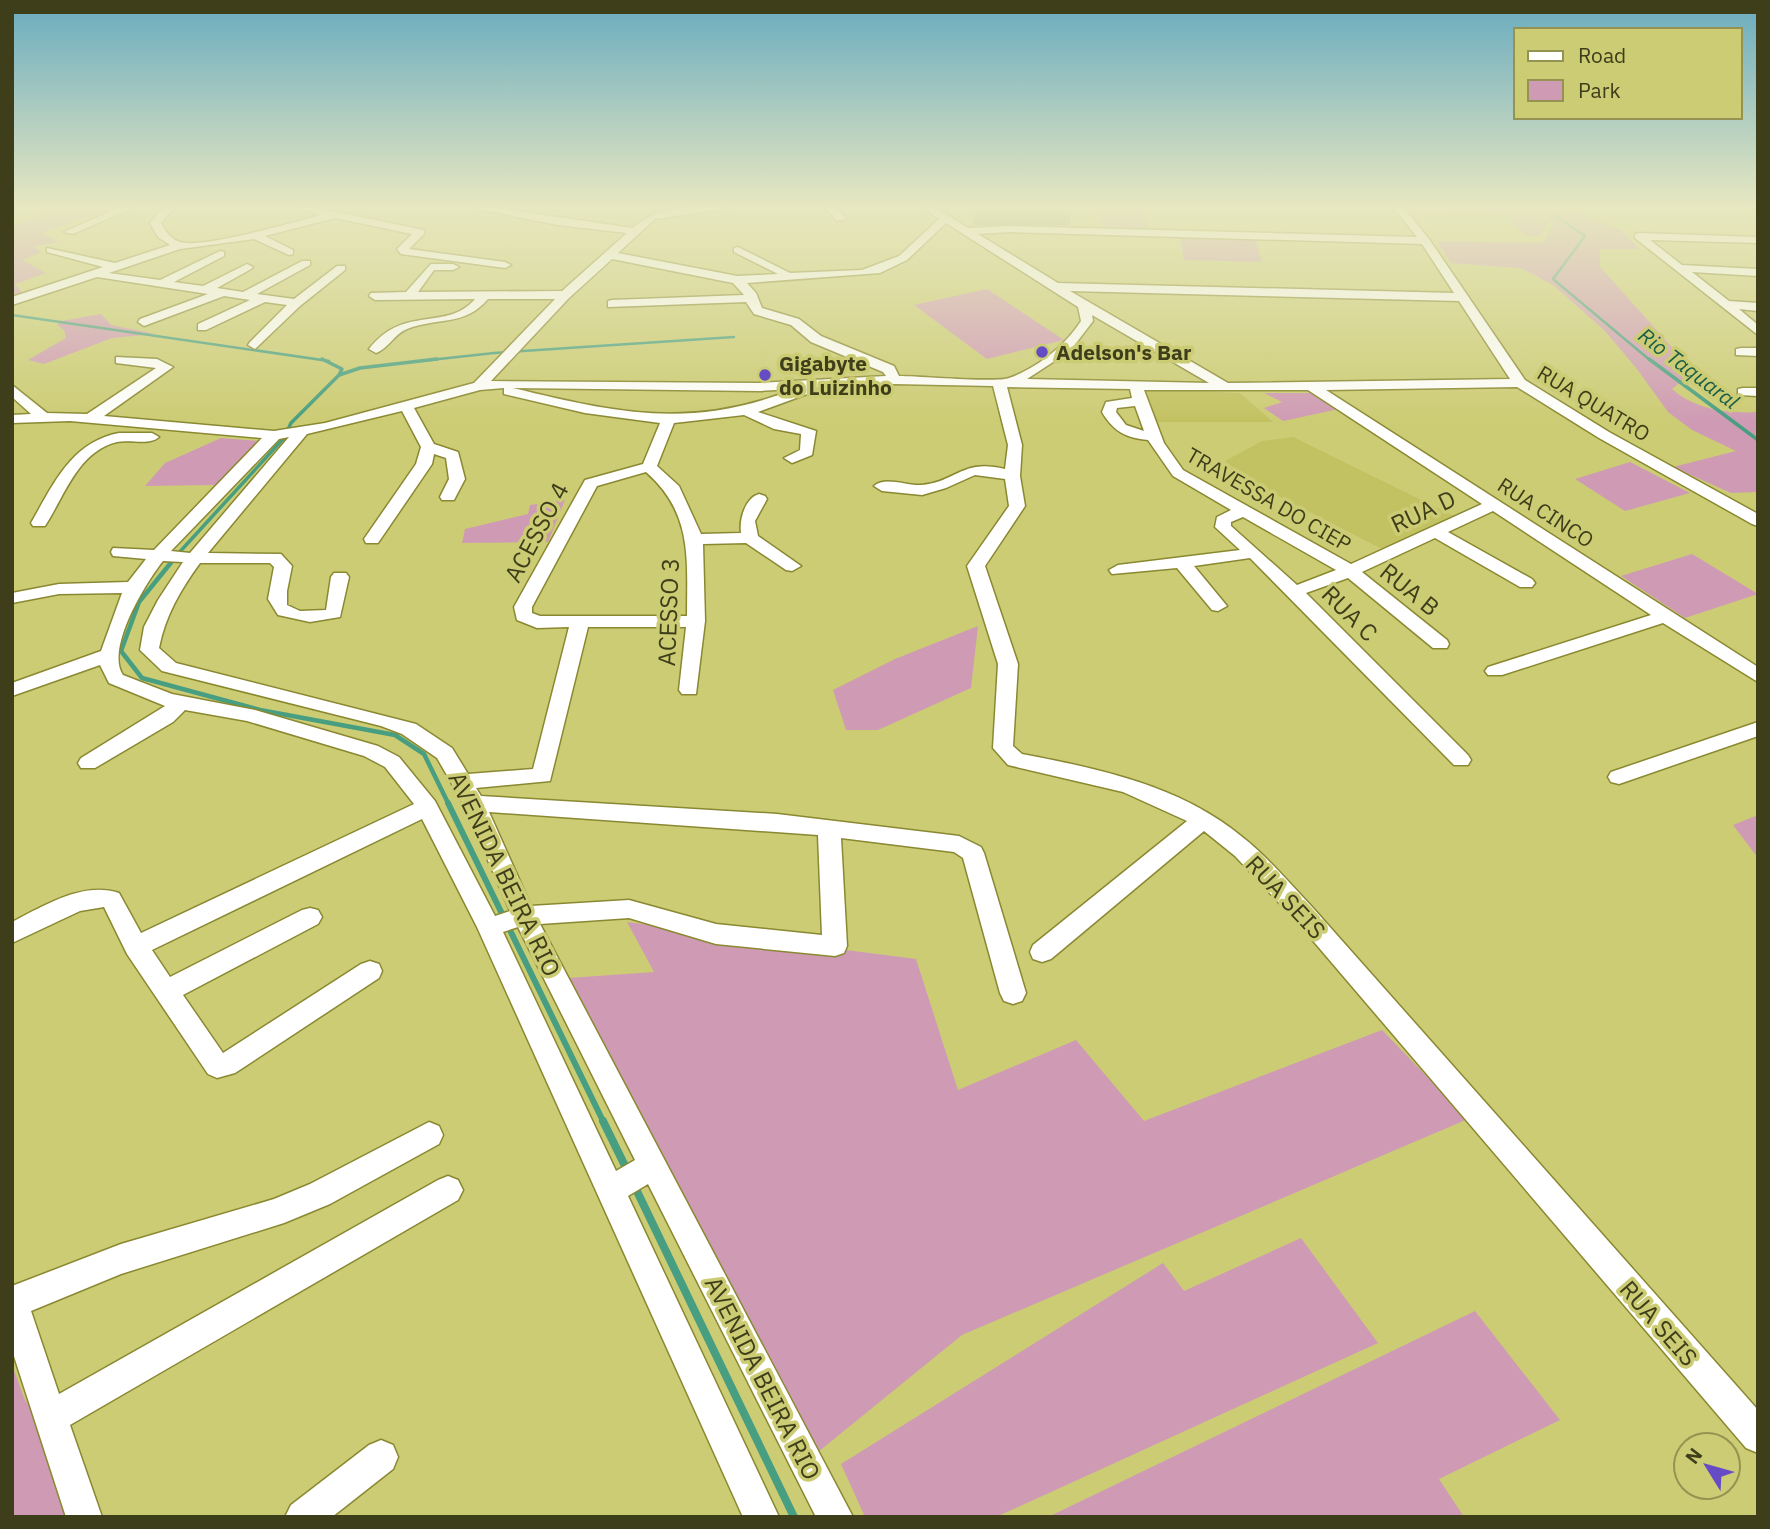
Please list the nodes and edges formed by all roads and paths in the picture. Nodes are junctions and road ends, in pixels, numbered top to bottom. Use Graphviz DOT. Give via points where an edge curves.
graph roads {
  1 [pos="78,279"];
  2 [pos="135,279"];
  3 [pos="170,279"];
  4 [pos="224,279"];
  5 [pos="275,279"];
  6 [pos="326,279"];
  7 [pos="424,279"];
  8 [pos="468,279"];
  9 [pos="489,279"];
  10 [pos="583,279"];
  11 [pos="729,279"];
  12 [pos="765,279"];
  13 [pos="1044,279"];
  14 [pos="1450,279"];
  15 [pos="1695,279"];
  16 [pos="737,281"];
  17 [pos="163,283"];
  18 [pos="421,284"];
  19 [pos="483,285"];
  20 [pos="1056,287"];
  21 [pos="206,289"];
  22 [pos="570,291"];
  23 [pos="223,292"];
  24 [pos="246,295"];
  25 [pos="410,295"];
  26 [pos="375,296"];
  27 [pos="1462,297"];
  28 [pos="264,298"];
  29 [pos="751,298"];
  30 [pos="12,301"];
  31 [pos="296,303"];
  32 [pos="612,304"];
  33 [pos="1727,305"];
  34 [pos="1758,307"];
  35 [pos="1086,310"];
  36 [pos="144,322"];
  37 [pos="202,327"];
  38 [pos="1758,331"];
  39 [pos="255,345"];
  40 [pos="376,349"];
  41 [pos="1741,352"];
  42 [pos="1758,352"];
  43 [pos="121,360"];
  44 [pos="1185,365"];
  45 [pos="1037,378"];
  46 [pos="894,380"];
  47 [pos="1001,382"];
  48 [pos="821,383"];
  49 [pos="1520,383"];
  50 [pos="1310,385"];
  51 [pos="483,386"];
  52 [pos="1155,386"];
  53 [pos="1227,387"];
  54 [pos="12,388"];
  55 [pos="1137,393"];
  56 [pos="406,406"];
  57 [pos="750,413"];
  58 [pos="42,417"];
  59 [pos="12,419"];
  60 [pos="89,419"];
  61 [pos="668,421"];
  62 [pos="195,429"];
  63 [pos="287,433"];
  64 [pos="1152,436"];
  65 [pos="428,447"];
  66 [pos="792,458"];
  67 [pos="649,467"];
  68 [pos="1012,476"];
  69 [pos="882,486"];
  70 [pos="448,497"];
  71 [pos="759,499"];
  72 [pos="1494,505"];
  73 [pos="1244,510"];
  74 [pos="1758,521"];
  75 [pos="39,523"];
  76 [pos="1436,532"];
  77 [pos="750,538"];
  78 [pos="372,539"];
  79 [pos="695,539"];
  80 [pos="119,552"];
  81 [pos="1254,553"];
  82 [pos="159,554"];
  83 [pos="195,558"];
  84 [pos="1183,564"];
  85 [pos="792,566"];
  86 [pos="1118,570"];
  87 [pos="1350,571"];
  88 [pos="340,577"];
  89 [pos="1525,583"];
  90 [pos="133,587"];
  91 [pos="1294,592"];
  92 [pos="12,598"];
  93 [pos="1218,606"];
  94 [pos="1665,616"];
  95 [pos="696,621"];
  96 [pos="580,622"];
  97 [pos="1440,645"];
  98 [pos="108,655"];
  99 [pos="1495,671"];
  100 [pos="1758,676"];
  101 [pos="12,690"];
  102 [pos="689,690"];
  103 [pos="181,702"];
  104 [pos="1758,729"];
  105 [pos="1461,760"];
  106 [pos="88,763"];
  107 [pos="1619,777"];
  108 [pos="462,782"];
  109 [pos="474,803"];
  110 [pos="427,807"];
  111 [pos="1202,821"];
  112 [pos="829,830"];
  113 [pos="310,917"];
  114 [pos="507,922"];
  115 [pos="12,933"];
  116 [pos="136,947"];
  117 [pos="1042,952"];
  118 [pos="370,971"];
  119 [pos="165,992"];
  120 [pos="1013,993"];
  121 [pos="429,1135"];
  122 [pos="631,1178"];
  123 [pos="447,1190"];
  124 [pos="13,1302"];
  125 [pos="51,1417"];
  126 [pos="1758,1436"];
  127 [pos="381,1457"];
  128 [pos="84,1517"];
  129 [pos="303,1517"];
  130 [pos="761,1517"];
  131 [pos="835,1517"];
  1 -- 30 [label="street"];
  2 -- 17 [label="street"];
  3 -- 17 [label="street"];
  4 -- 21 [label="street"];
  5 -- 24 [label="street"];
  6 -- 31 [label="street"];
  7 -- 18 [label="street"];
  8 -- 19 [label="street"];
  9 -- 19 [label="street"];
  10 -- 22 [label="street"];
  11 -- 16 [label="street"];
  12 -- 16 [label="street"];
  13 -- 20 [label="street"];
  14 -- 27 [label="street, RUA QUATRO"];
  15 -- 33 [label="street"];
  16 -- 29 [label="street"];
  17 -- 21 [label="street"];
  18 -- 19 [label="street"];
  18 -- 25 [label="street"];
  19 -- 22 [label="street"];
  19 -- 25 [label="street"];
  19 -- 40 [label="street" via="475,309 454,319 402,326"];
  20 -- 27 [label="street"];
  20 -- 35 [label="street"];
  21 -- 23 [label="street"];
  22 -- 51 [label="street" via="509,352"];
  23 -- 24 [label="street"];
  23 -- 36 [label="street"];
  24 -- 28 [label="street"];
  25 -- 26 [label="street"];
  27 -- 49 [label="street, RUA QUATRO"];
  28 -- 31 [label="street"];
  28 -- 37 [label="street"];
  29 -- 32 [label="street"];
  29 -- 46 [label="street" via="758,311 795,322 816,339 889,369"];
  31 -- 39 [label="street"];
  33 -- 34 [label="street"];
  33 -- 38 [label="street"];
  35 -- 44 [label="street"];
  35 -- 45 [label="street" via="1074,338"];
  41 -- 42 [label="street"];
  43 -- 60 [label="street" via="166,367"];
  44 -- 52 [label="street" via="1182,378"];
  44 -- 53 [label="street"];
  45 -- 47 [label="street"];
  45 -- 55 [label="street"];
  46 -- 47 [label="street"];
  46 -- 48 [label="street"];
  47 -- 68 [label="street, RUA SEIS" via="1015,445"];
  48 -- 51 [label="street"];
  48 -- 57 [label="street"];
  49 -- 50 [label="street"];
  49 -- 74 [label="street, RUA QUATRO"];
  50 -- 53 [label="street"];
  50 -- 72 [label="street, RUA CINCO"];
  51 -- 56 [label="street"];
  51 -- 61 [label="street" via="597,413"];
  52 -- 53 [label="street"];
  52 -- 55 [label="street"];
  54 -- 58 [label="street"];
  55 -- 64 [label="street, TRAVESSA DO CIEP"];
  55 -- 64 [label="street" via="1111,405 1109,412 1117,427"];
  56 -- 63 [label="street"];
  56 -- 65 [label="street"];
  57 -- 61 [label="street"];
  57 -- 66 [label="street" via="779,426 809,431 807,452"];
  58 -- 59 [label="street"];
  58 -- 60 [label="street"];
  60 -- 62 [label="street"];
  61 -- 67 [label="street"];
  62 -- 63 [label="street"];
  62 -- 75 [label="street" via="164,437 128,436 102,442 70,471"];
  63 -- 82 [label="street"];
  63 -- 83 [label="street, AVENIDA BEIRA RIO"];
  64 -- 73 [label="street, TRAVESSA DO CIEP" via="1178,473"];
  65 -- 70 [label="street" via="453,456 457,479"];
  65 -- 78 [label="street" via="424,464"];
  67 -- 79 [label="street, ACESSO 3" via="671,486"];
  67 -- 96 [label="street, ACESSO 4" via="601,478 585,489 523,607 528,620"];
  68 -- 69 [label="street" via="973,468 925,489"];
  68 -- 111 [label="street, RUA SEIS" via="1017,506 976,566 1008,664 1003,748 1015,760 1144,789"];
  71 -- 77 [label="street" via="747,521"];
  72 -- 76 [label="street, RUA D"];
  72 -- 94 [label="street, RUA CINCO"];
  73 -- 81 [label="street, RUA C" via="1221,523"];
  73 -- 87 [label="street, TRAVESSA DO CIEP"];
  76 -- 87 [label="street, RUA D"];
  76 -- 89 [label="street"];
  77 -- 79 [label="street"];
  77 -- 85 [label="street"];
  79 -- 95 [label="street, ACESSO 3"];
  80 -- 82 [label="street"];
  81 -- 84 [label="street"];
  81 -- 91 [label="street, RUA C"];
  82 -- 83 [label="street"];
  82 -- 90 [label="street"];
  83 -- 88 [label="street" via="262,557 281,562 276,601 281,609 321,618 334,612"];
  83 -- 108 [label="street, AVENIDA BEIRA RIO" via="162,608 148,642 154,658 169,667 409,729 445,753"];
  84 -- 86 [label="street"];
  84 -- 93 [label="street"];
  87 -- 91 [label="street, RUA D"];
  87 -- 97 [label="street, RUA B"];
  90 -- 92 [label="street" via="60,589"];
  90 -- 98 [label="street"];
  91 -- 105 [label="street, RUA C"];
  94 -- 99 [label="street"];
  94 -- 100 [label="street, RUA CINCO"];
  95 -- 96 [label="street, ACESSO 4"];
  95 -- 102 [label="street, ACESSO 3"];
  96 -- 108 [label="street" via="542,776"];
  98 -- 101 [label="street"];
  98 -- 103 [label="street, AVENIDA BEIRA RIO" via="116,679"];
  103 -- 106 [label="street" via="166,717"];
  103 -- 110 [label="street, AVENIDA BEIRA RIO" via="248,715 372,751 392,762"];
  104 -- 107 [label="street"];
  108 -- 109 [label="street, AVENIDA BEIRA RIO"];
  109 -- 112 [label="street" via="686,815"];
  109 -- 114 [label="street, AVENIDA BEIRA RIO"];
  110 -- 114 [label="street, AVENIDA BEIRA RIO"];
  110 -- 116 [label="street"];
  111 -- 117 [label="street"];
  111 -- 126 [label="street, RUA SEIS" via="1234,843 1305,915"];
  112 -- 114 [label="street" via="835,946 716,934 629,909"];
  112 -- 120 [label="street" via="943,841 973,853"];
  113 -- 119 [label="street"];
  114 -- 122 [label="street, AVENIDA BEIRA RIO"];
  114 -- 122 [label="street, AVENIDA BEIRA RIO"];
  115 -- 116 [label="street" via="99,896 111,899"];
  116 -- 119 [label="street"];
  118 -- 119 [label="street" via="241,1056 217,1066"];
  121 -- 124 [label="street" via="320,1194 274,1213 121,1259"];
  122 -- 130 [label="street, AVENIDA BEIRA RIO"];
  122 -- 131 [label="street, AVENIDA BEIRA RIO"];
  123 -- 125 [label="street"];
  124 -- 125 [label="street"];
  125 -- 128 [label="street"];
  127 -- 129 [label="street"];
}
